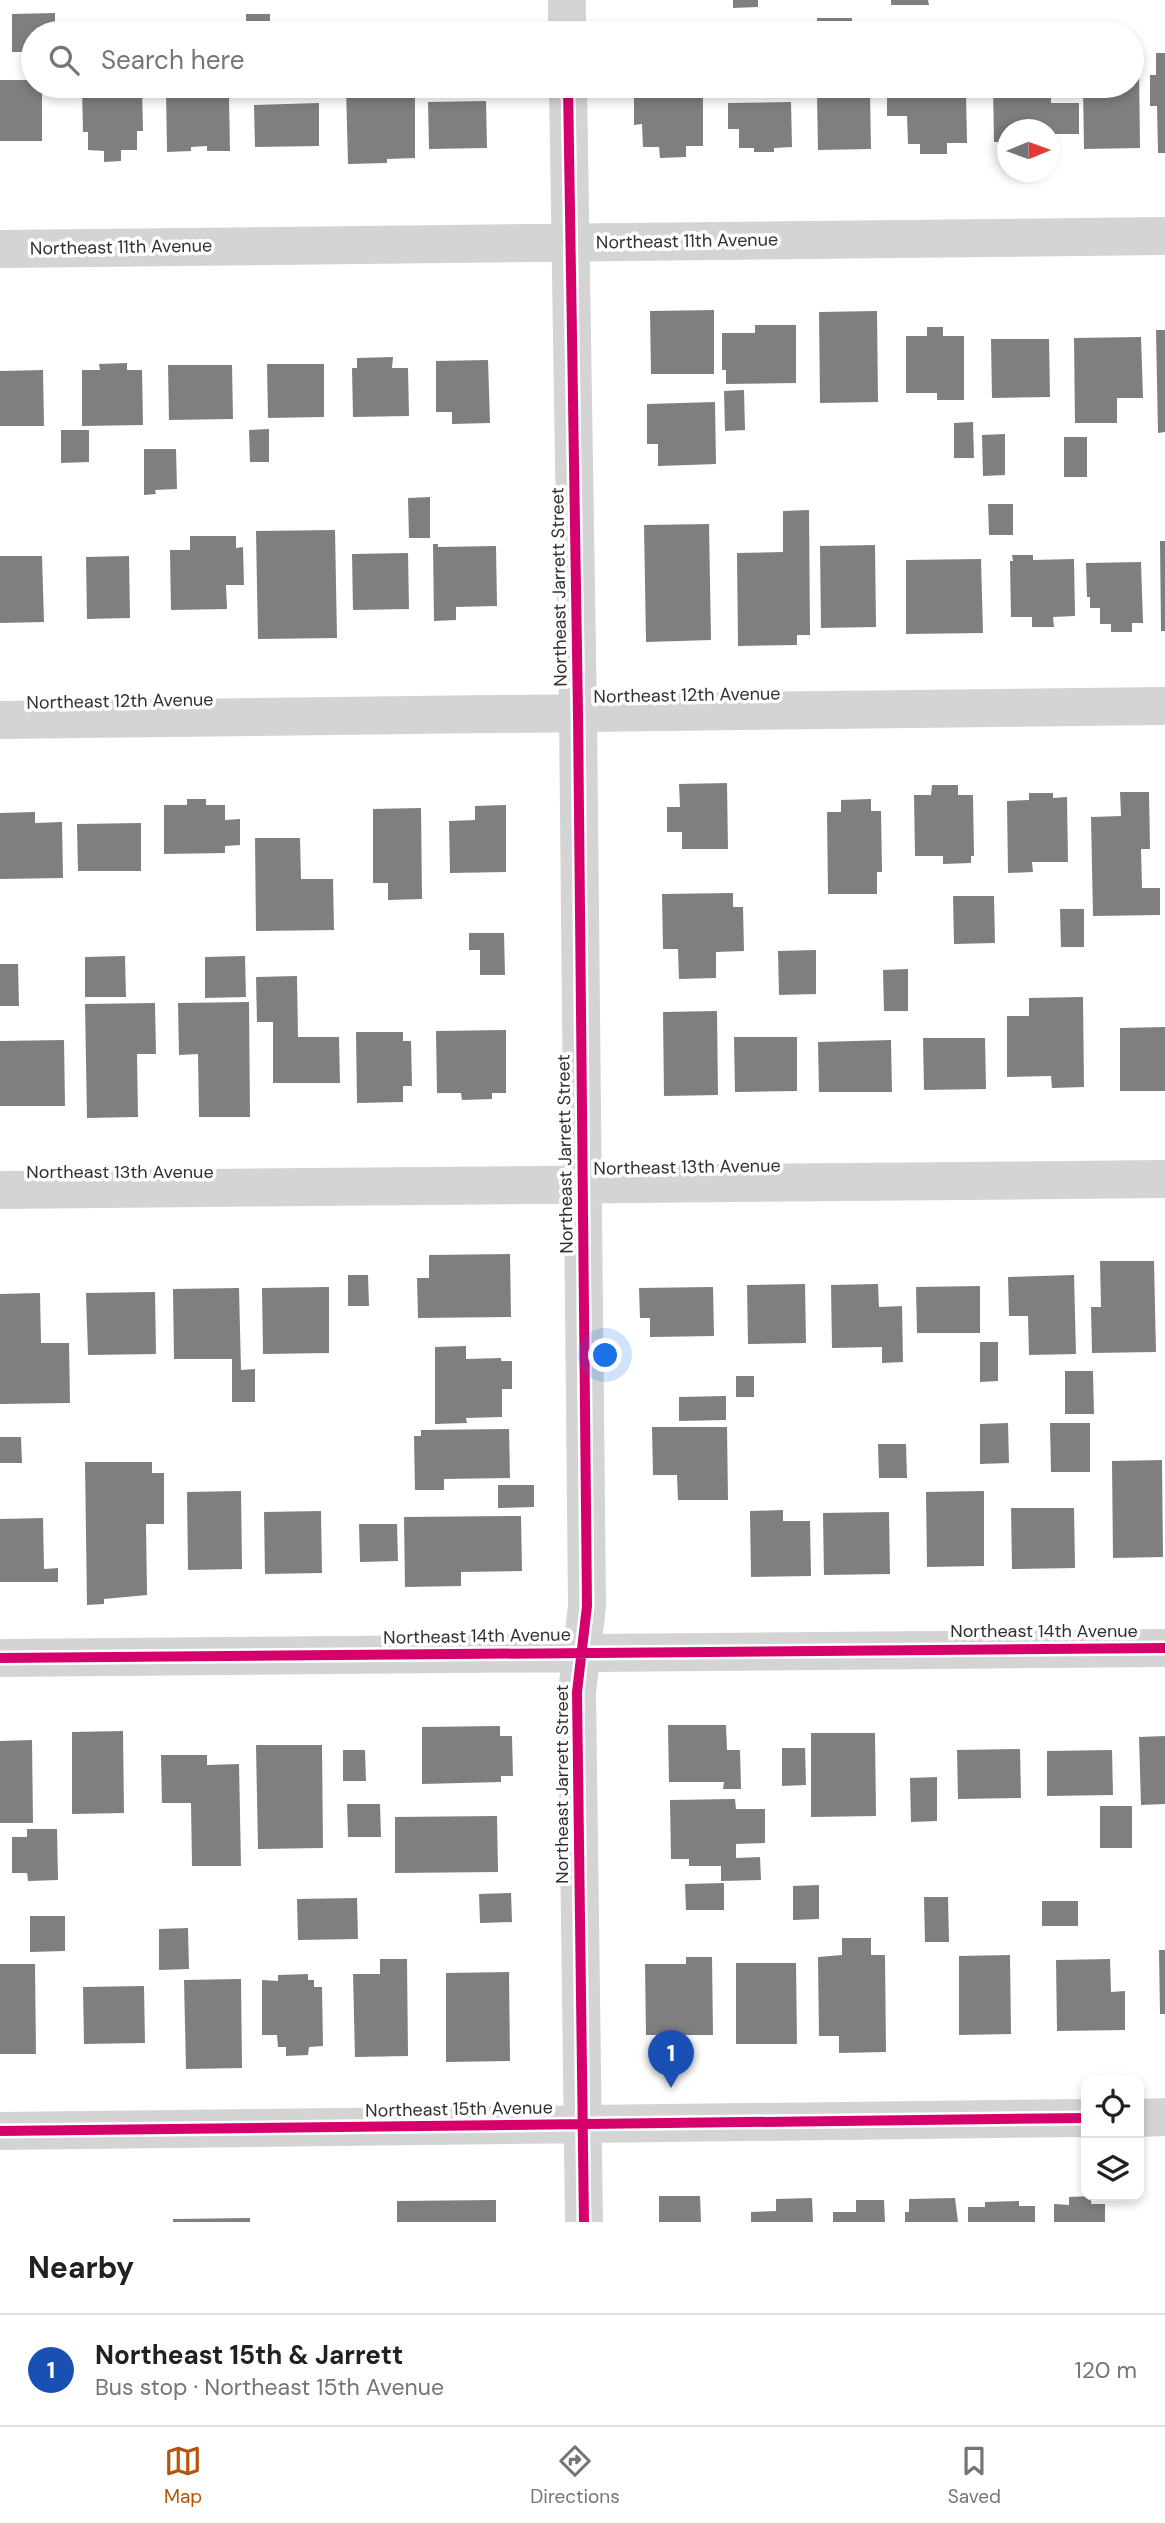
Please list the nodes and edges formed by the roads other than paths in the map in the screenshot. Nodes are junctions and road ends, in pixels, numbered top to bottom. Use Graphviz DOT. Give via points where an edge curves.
graph roads {
  1 [pos="567,0"];
  2 [pos="568,21"];
  3 [pos="568,98"];
  4 [pos="1165,236"];
  5 [pos="571,242"];
  6 [pos="0,249"];
  7 [pos="1165,706"];
  8 [pos="578,714"];
  9 [pos="0,720"];
  10 [pos="1165,1179"];
  11 [pos="583,1186"];
  12 [pos="0,1190"];
  13 [pos="1165,1648"];
  14 [pos="581,1652"];
  15 [pos="0,1658"];
  16 [pos="1165,2117"];
  17 [pos="1081,2118"];
  18 [pos="1144,2118"];
  19 [pos="583,2125"];
  20 [pos="0,2131"];
  21 [pos="584,2222"];
  1 -- 2 [label="street"];
  3 -- 5 [label="street, Northeast Jarrett Street"];
  4 -- 5 [label="street, Northeast 11th Avenue"];
  5 -- 6 [label="street, Northeast 11th Avenue"];
  5 -- 8 [label="street, Northeast Jarrett Street"];
  7 -- 8 [label="street, Northeast 12th Avenue"];
  8 -- 9 [label="street, Northeast 12th Avenue"];
  8 -- 11 [label="street, Northeast Jarrett Street"];
  10 -- 11 [label="street, Northeast 13th Avenue"];
  11 -- 12 [label="street, Northeast 13th Avenue"];
  11 -- 14 [label="street, Northeast Jarrett Street" via="587,1606"];
  13 -- 14 [label="street, Northeast 14th Avenue"];
  14 -- 15 [label="street, Northeast 14th Avenue"];
  14 -- 19 [label="street, Northeast Jarrett Street" via="577,1692"];
  16 -- 18 [label="street"];
  17 -- 19 [label="street, Northeast 15th Avenue"];
  19 -- 20 [label="street, Northeast 15th Avenue"];
  19 -- 21 [label="street, Northeast Jarrett Street"];
}
